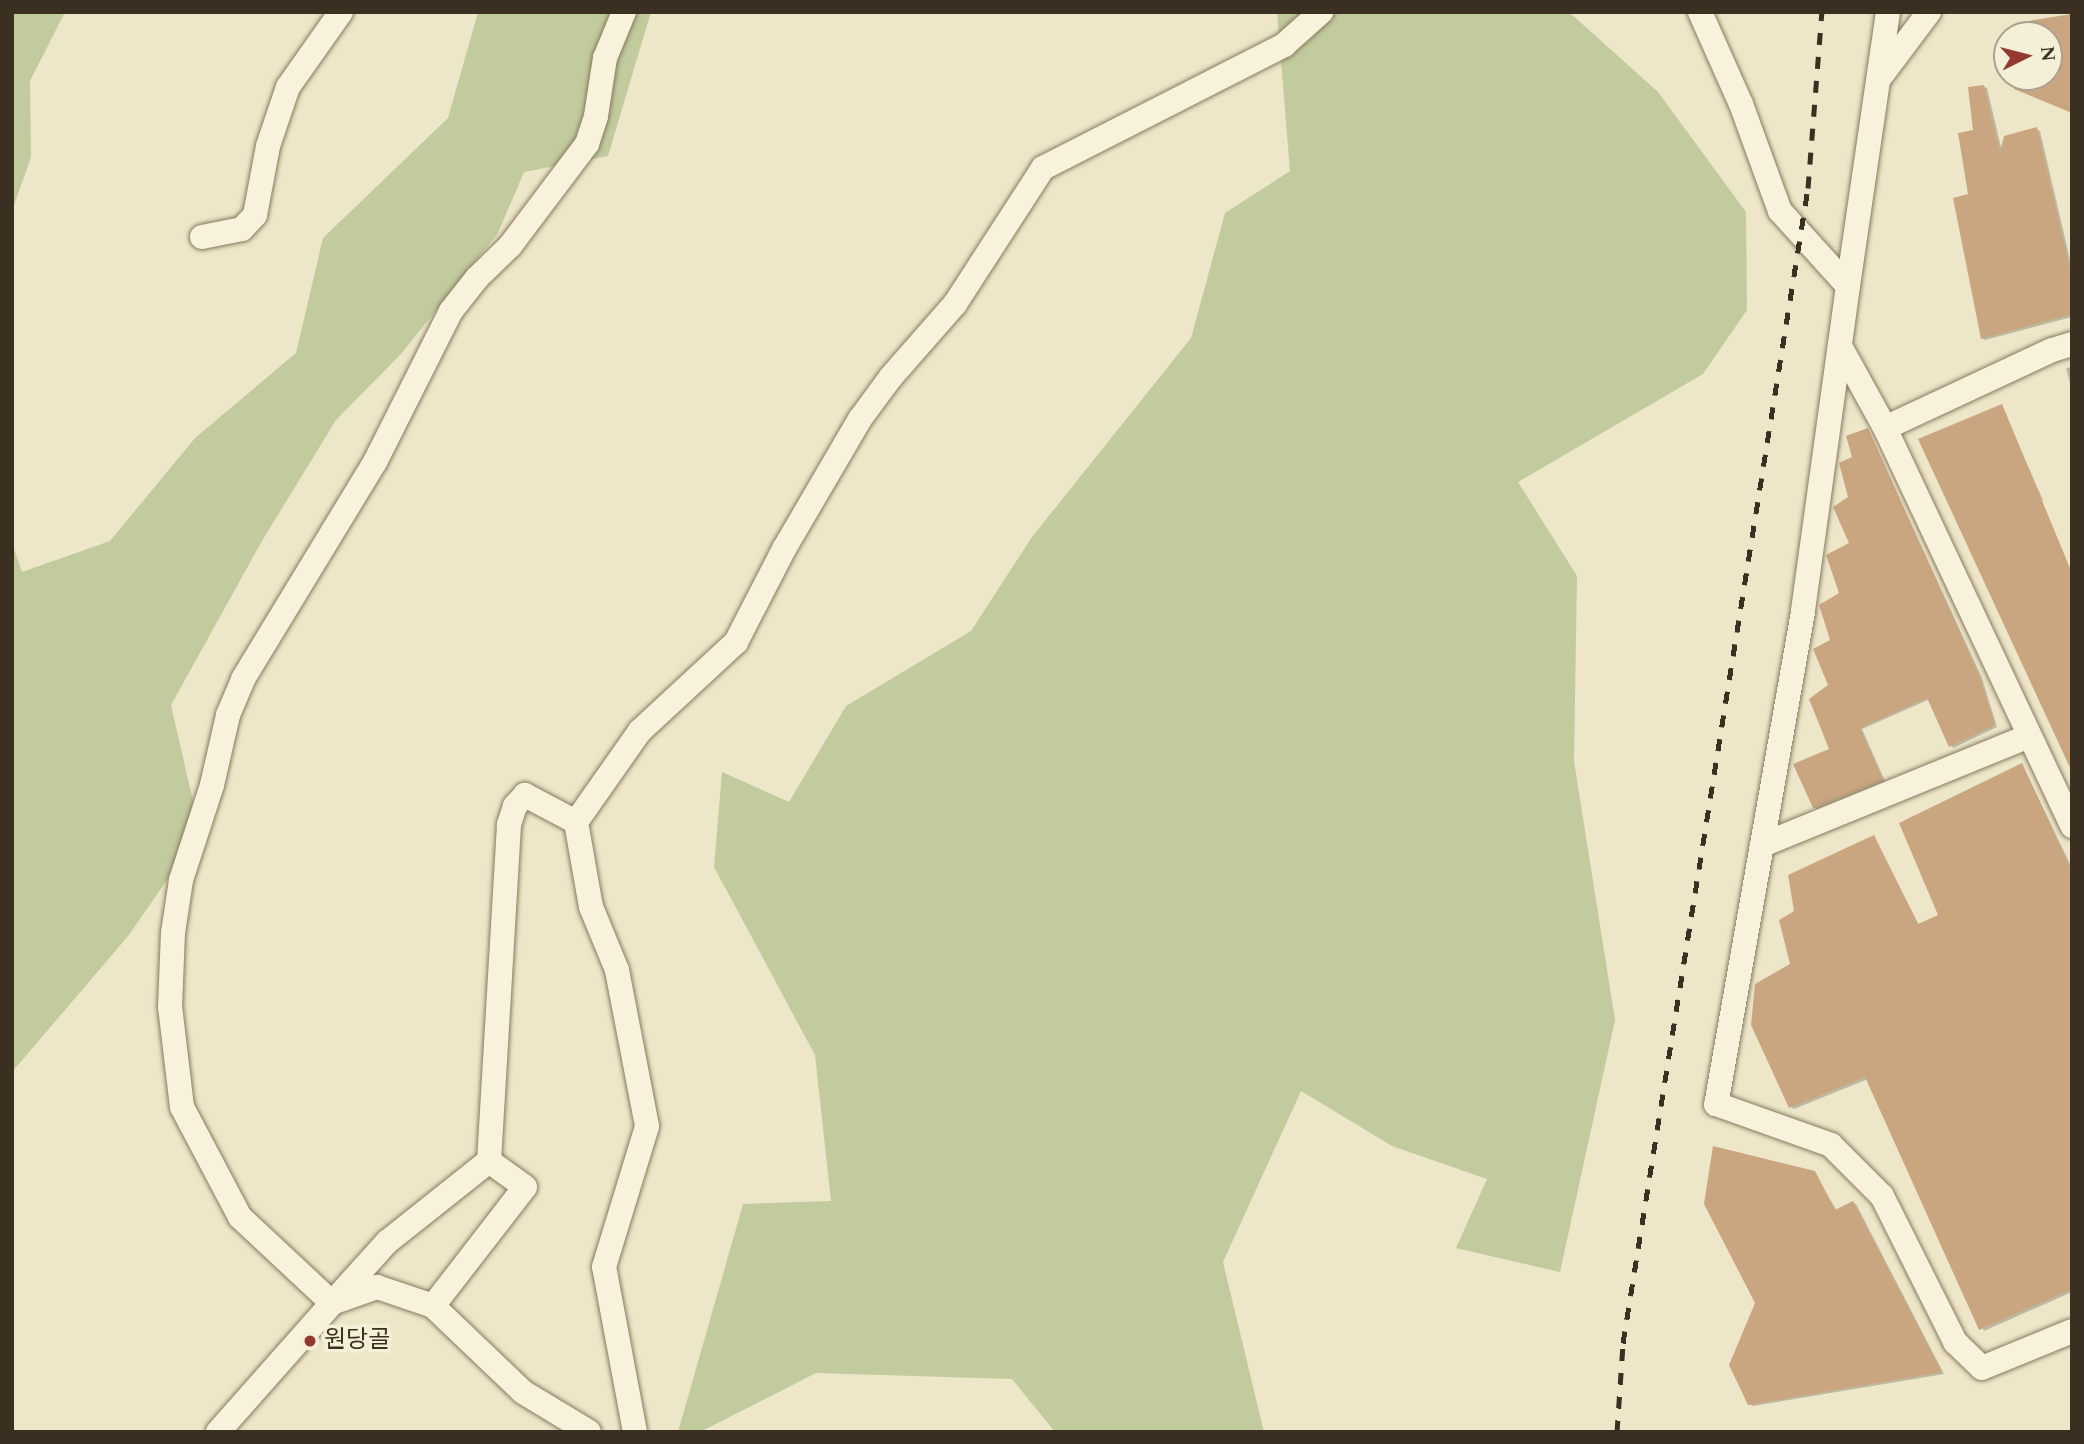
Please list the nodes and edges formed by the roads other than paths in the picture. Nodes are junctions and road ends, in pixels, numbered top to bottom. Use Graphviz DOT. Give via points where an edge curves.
graph roads {
  1 [pos="341,12"];
  2 [pos="624,12"];
  3 [pos="1321,12"];
  4 [pos="1700,12"];
  5 [pos="1888,12"];
  6 [pos="1929,12"];
  7 [pos="1879,79"];
  8 [pos="202,237"];
  9 [pos="1848,286"];
  10 [pos="2072,344"];
  11 [pos="1840,346"];
  12 [pos="1885,428"];
  13 [pos="2029,736"];
  14 [pos="576,822"];
  15 [pos="2072,826"];
  16 [pos="1762,845"];
  17 [pos="489,1161"];
  18 [pos="332,1303"];
  19 [pos="433,1306"];
  20 [pos="2072,1331"];
  21 [pos="218,1432"];
  22 [pos="589,1432"];
  23 [pos="635,1432"];
  1 -- 8 [label="street" via="288,87 268,146 255,215 242,229"];
  2 -- 18 [label="street" via="605,58 587,144 510,246 451,311 375,462 243,679 228,715 212,785 181,880 170,1007 182,1107 240,1217"];
  3 -- 14 [label="street" via="1284,45 1042,168 955,304 860,419 736,642 640,731"];
  4 -- 9 [label="street" via="1741,104 1780,211"];
  5 -- 7 [label="street"];
  6 -- 7 [label="street"];
  7 -- 9 [label="street"];
  9 -- 11 [label="street"];
  10 -- 12 [label="street"];
  11 -- 12 [label="street"];
  11 -- 16 [label="street" via="1803,612"];
  12 -- 13 [label="street"];
  13 -- 15 [label="street"];
  13 -- 16 [label="street"];
  14 -- 17 [label="street" via="524,795 509,825"];
  14 -- 23 [label="street" via="592,907 617,970 647,1126 604,1267"];
  16 -- 20 [label="street" via="1716,1104 1831,1145 1882,1196 1955,1342 1982,1368"];
  17 -- 18 [label="street" via="387,1242"];
  17 -- 19 [label="street" via="525,1187"];
  18 -- 19 [label="street" via="377,1287"];
  18 -- 21 [label="street"];
  19 -- 22 [label="street" via="523,1392"];
}
